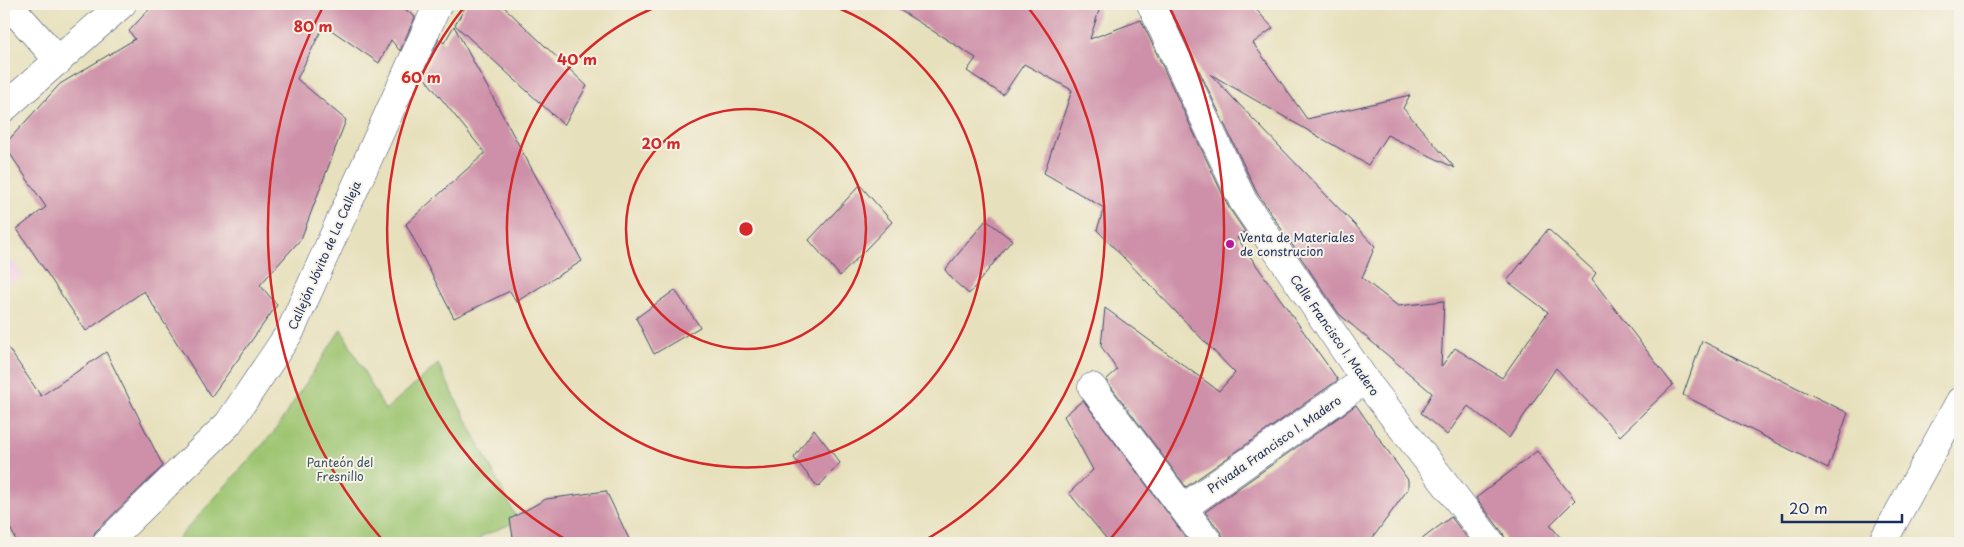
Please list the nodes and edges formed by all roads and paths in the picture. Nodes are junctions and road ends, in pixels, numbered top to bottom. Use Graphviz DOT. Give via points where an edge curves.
graph roads {
  1 [pos="8,4"];
  2 [pos="122,4"];
  3 [pos="438,4"];
  4 [pos="1151,4"];
  5 [pos="60,61"];
  6 [pos="4,108"];
  7 [pos="1365,380"];
  8 [pos="1092,387"];
  9 [pos="1960,401"];
  10 [pos="1183,508"];
  11 [pos="106,543"];
  12 [pos="1208,543"];
  13 [pos="1491,543"];
  14 [pos="1882,543"];
  1 -- 5 [label="street"];
  2 -- 5 [label="street"];
  3 -- 11 [label="street, Callejón Jóvito de La Calleja" via="290,332 228,424"];
  4 -- 7 [label="street, Calle Francisco I. Madero" via="1243,201"];
  5 -- 6 [label="street"];
  7 -- 10 [label="street, Privada Francisco I. Madero"];
  7 -- 13 [label="street, Calle Francisco I. Madero"];
  8 -- 10 [label="street"];
  9 -- 14 [label="street"];
  10 -- 12 [label="street"];
}
